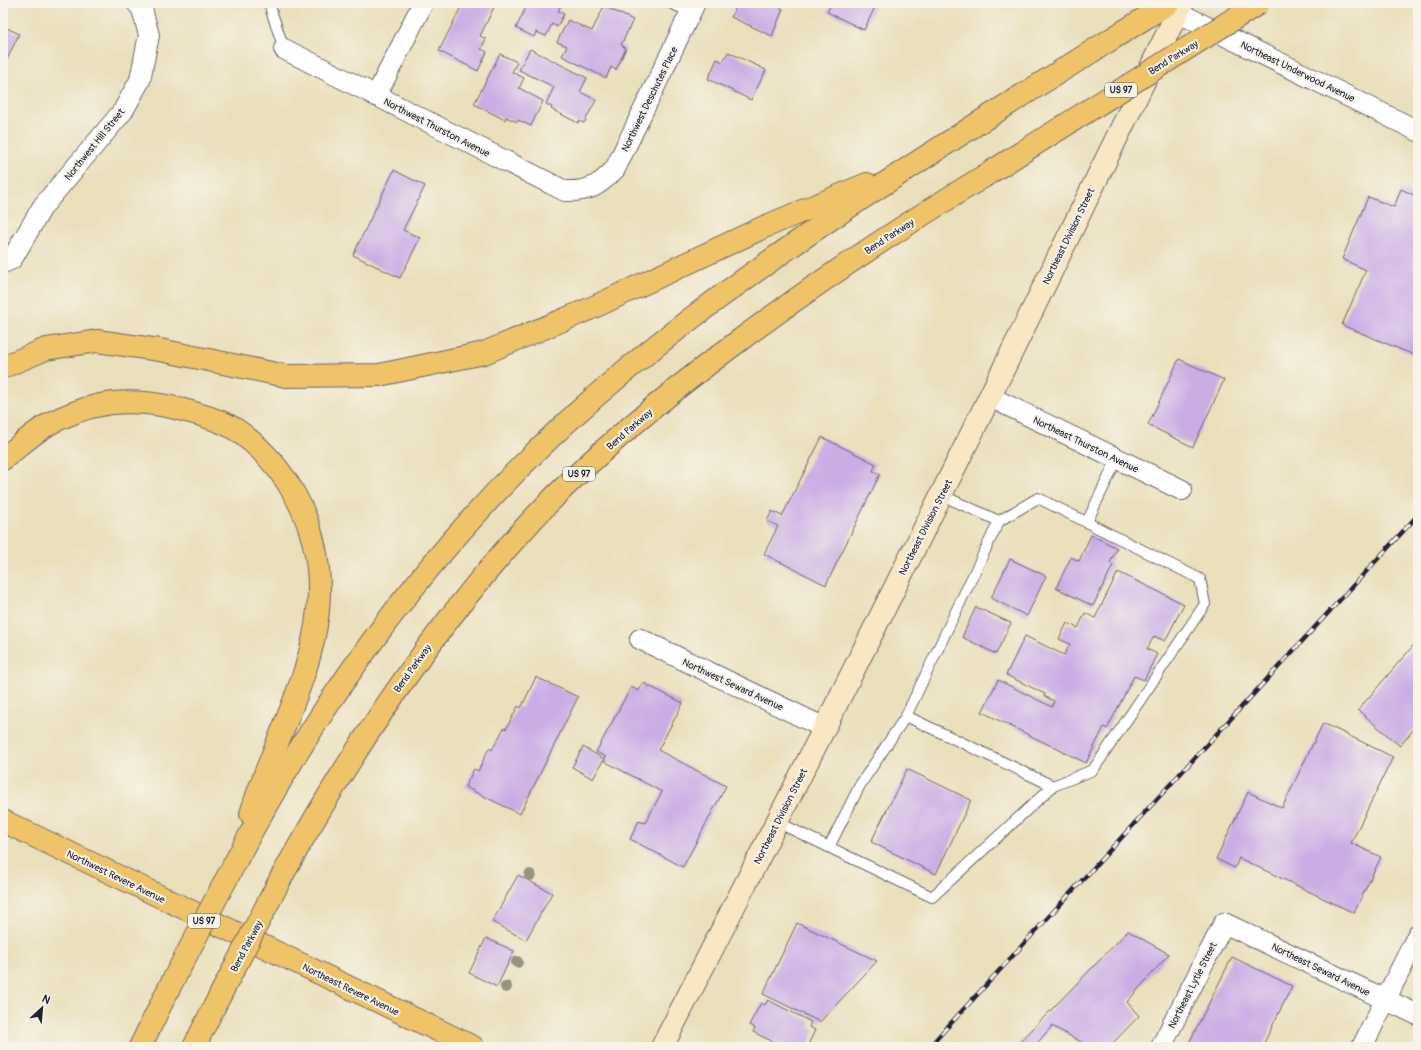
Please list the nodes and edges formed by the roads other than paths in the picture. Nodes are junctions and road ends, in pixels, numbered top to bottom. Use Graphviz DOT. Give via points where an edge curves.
graph roads {
  1 [pos="270,3"];
  2 [pos="423,3"];
  3 [pos="670,3"];
  4 [pos="1259,3"];
  5 [pos="139,6"];
  6 [pos="1176,6"];
  7 [pos="693,8"];
  8 [pos="284,49"];
  9 [pos="376,96"];
  10 [pos="1418,130"];
  11 [pos="912,165"];
  12 [pos="594,187"];
  13 [pos="3,263"];
  14 [pos="3,367"];
  15 [pos="990,397"];
  16 [pos="3,459"];
  17 [pos="1118,459"];
  18 [pos="1182,490"];
  19 [pos="941,495"];
  20 [pos="999,521"];
  21 [pos="1087,522"];
  22 [pos="640,640"];
  23 [pos="906,716"];
  24 [pos="825,728"];
  25 [pos="1053,786"];
  26 [pos="3,821"];
  27 [pos="777,822"];
  28 [pos="829,847"];
  29 [pos="241,850"];
  30 [pos="1224,923"];
  31 [pos="230,930"];
  32 [pos="1418,934"];
  33 [pos="1386,1000"];
  34 [pos="211,1013"];
  35 [pos="1418,1016"];
  36 [pos="140,1047"];
  37 [pos="194,1047"];
  38 [pos="202,1047"];
  39 [pos="473,1047"];
  40 [pos="662,1047"];
  41 [pos="1160,1047"];
  42 [pos="1362,1047"];
  1 -- 8 [label="lane"];
  2 -- 9 [label="street"];
  3 -- 7 [label="lane"];
  4 -- 34 [label="main road, Bend Parkway / US 97, bridge" via="868,250 750,332 658,404 568,483 498,559 414,663 341,775 282,876"];
  5 -- 13 [label="street, Northwest Hill Street" via="149,35 140,80 123,111 42,206 12,259"];
  6 -- 10 [label="street, Northeast Underwood Avenue"];
  6 -- 11 [label="main road, US 97" via="971,127"];
  6 -- 15 [label="main road, Northeast Division Street"];
  7 -- 12 [label="street, Northwest Deschutes Place" via="615,169"];
  8 -- 9 [label="street, Northwest Thurston Avenue"];
  9 -- 12 [label="street, Northwest Thurston Avenue" via="565,190 581,191"];
  11 -- 14 [label="main road" via="796,213 594,307 484,353 379,375 286,376 160,350 97,341 46,348"];
  11 -- 29 [label="main road, US 97" via="757,270 668,337 601,391 510,477 436,557 378,633 313,728"];
  15 -- 17 [label="street, Northeast Thurston Avenue"];
  15 -- 19 [label="main road, Northeast Division Street"];
  16 -- 29 [label="main road" via="49,424 97,406 145,402 189,411 234,429 262,452 289,483 313,538 319,581 317,618 307,663 260,786"];
  17 -- 18 [label="street, Northeast Thurston Avenue"];
  17 -- 21 [label="lane"];
  19 -- 20 [label="lane"];
  19 -- 24 [label="main road, Northeast Division Street"];
  20 -- 21 [label="lane" via="1038,498"];
  20 -- 23 [label="lane"];
  21 -- 25 [label="lane" via="1200,579 1205,604 1092,770"];
  22 -- 24 [label="street, Northwest Seward Avenue"];
  23 -- 25 [label="lane"];
  23 -- 28 [label="lane" via="860,785"];
  24 -- 27 [label="main road, Northeast Division Street"];
  25 -- 28 [label="lane" via="932,896"];
  26 -- 31 [label="main road, Northwest Revere Avenue"];
  27 -- 28 [label="lane"];
  27 -- 40 [label="main road, Northeast Division Street"];
  29 -- 36 [label="main road, US 97, bridge"];
  30 -- 33 [label="street, Northeast Seward Avenue"];
  30 -- 41 [label="street, Northeast Lytle Street"];
  31 -- 39 [label="main road, Northeast Revere Avenue"];
  32 -- 33 [label="street"];
  33 -- 35 [label="street, Northeast Seward Avenue"];
  33 -- 42 [label="street"];
  34 -- 37 [label="main road, Bend Parkway / US 97"];
  34 -- 38 [label="main road"];
}
